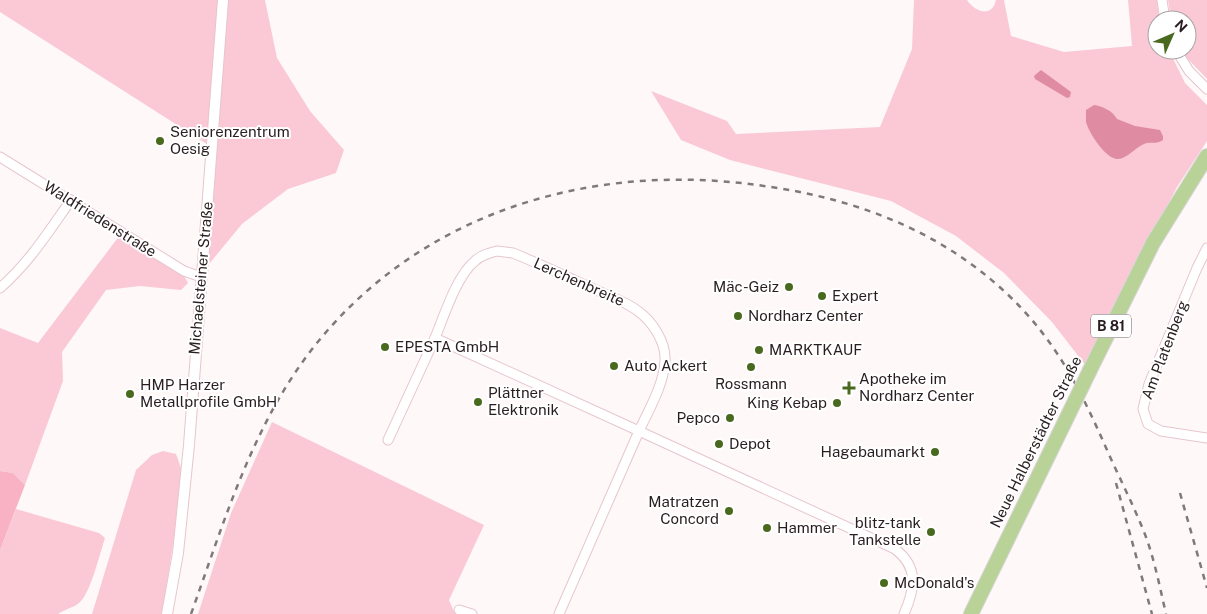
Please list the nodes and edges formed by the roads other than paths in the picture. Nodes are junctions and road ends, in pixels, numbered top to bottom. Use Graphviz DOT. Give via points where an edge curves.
graph roads {
  1 [pos="223,0"];
  2 [pos="1182,60"];
  3 [pos="1207,89"];
  4 [pos="1207,156"];
  5 [pos="0,157"];
  6 [pos="71,200"];
  7 [pos="1207,248"];
  8 [pos="201,277"];
  9 [pos="0,288"];
  10 [pos="435,338"];
  11 [pos="639,431"];
  12 [pos="1207,438"];
  13 [pos="388,440"];
  14 [pos="459,610"];
  15 [pos="167,614"];
  16 [pos="472,614"];
  17 [pos="559,614"];
  18 [pos="904,614"];
  19 [pos="971,614"];
  1 -- 8 [label="street, Michaelsteiner Straße"];
  2 -- 3 [label="street"];
  4 -- 19 [label="main road, Neue Halberstädter Straße / B 81, bridge" via="1152,243"];
  5 -- 6 [label="street, Waldfriedenstraße"];
  6 -- 8 [label="street, Waldfriedenstraße" via="184,272"];
  6 -- 9 [label="street" via="34,252"];
  7 -- 12 [label="street, Am Platenberg" via="1149,384 1143,409 1148,424 1161,431"];
  8 -- 15 [label="street, Michaelsteiner Straße" via="178,553"];
  10 -- 11 [label="street"];
  10 -- 11 [label="street, Lerchenbreite" via="468,267 480,257 497,251 513,253 631,306 645,316 656,331 666,357 660,387"];
  10 -- 13 [label="street, Lerchenbreite"];
  11 -- 17 [label="street, Lerchenbreite"];
  11 -- 18 [label="street" via="895,549 908,562 912,572 911,598"];
  14 -- 16 [label="street"];
}
